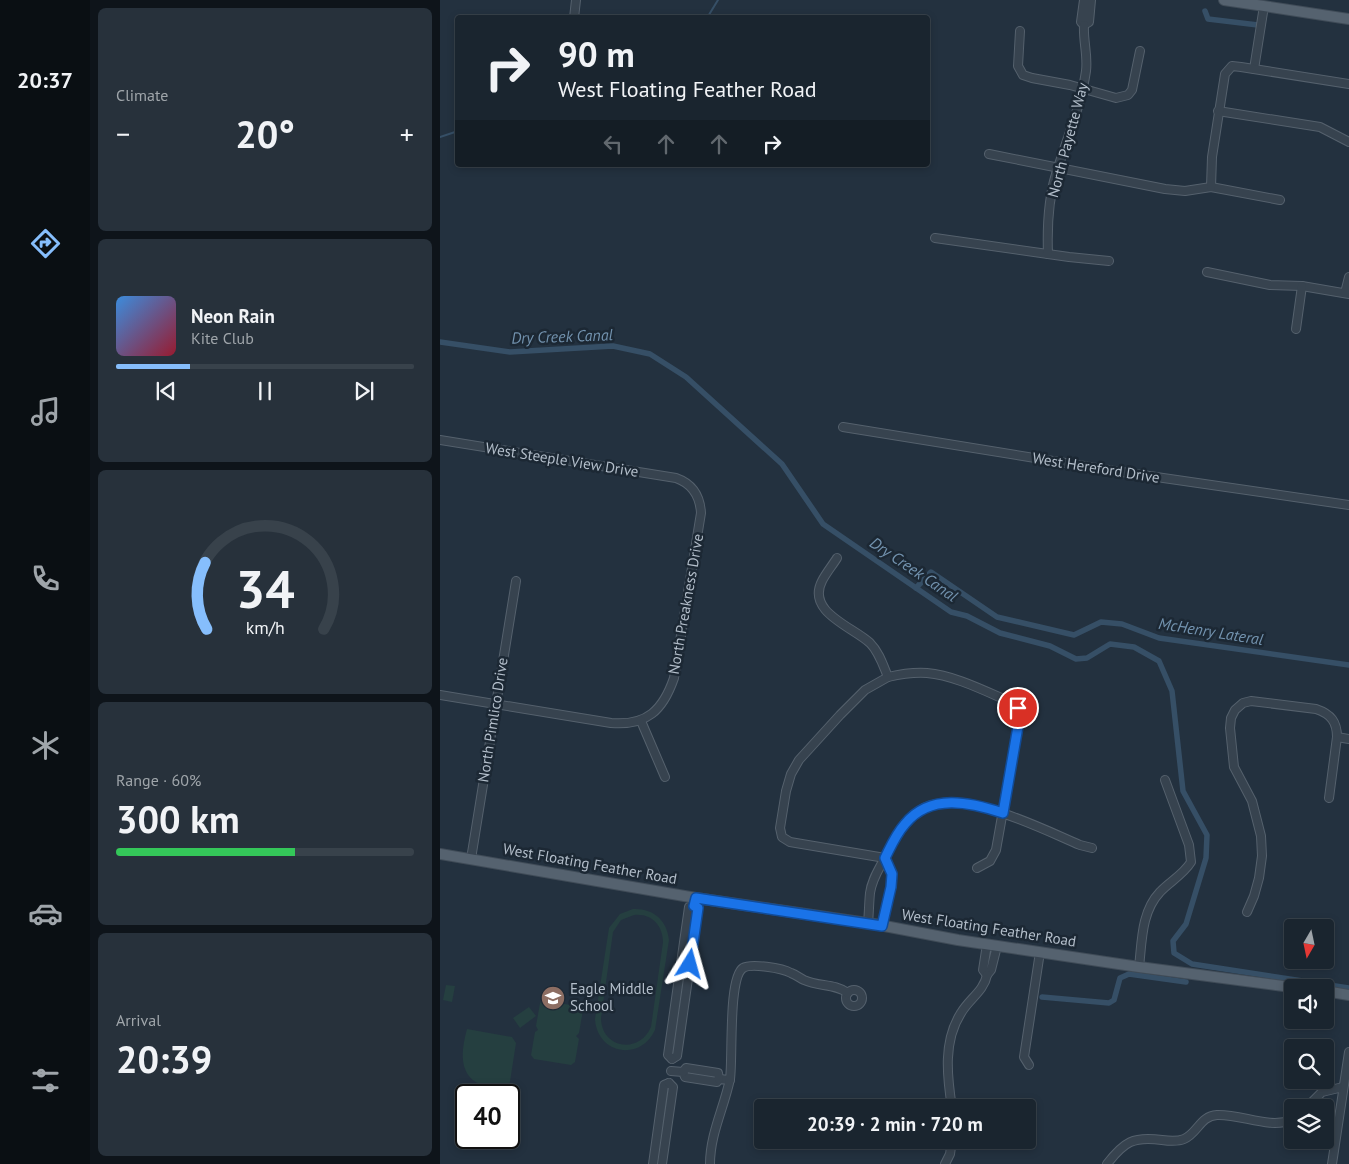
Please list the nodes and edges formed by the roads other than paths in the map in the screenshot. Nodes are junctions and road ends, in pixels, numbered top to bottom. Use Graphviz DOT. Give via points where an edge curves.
graph roads {
  1 [pos="576,0"];
  2 [pos="1084,0"];
  3 [pos="1091,0"];
  4 [pos="1224,0"];
  5 [pos="1264,6"];
  6 [pos="574,15"];
  7 [pos="1349,19"];
  8 [pos="1084,25"];
  9 [pos="1020,31"];
  10 [pos="1140,51"];
  11 [pos="1254,69"];
  12 [pos="1349,84"];
  13 [pos="1082,88"];
  14 [pos="1218,111"];
  15 [pos="1349,142"];
  16 [pos="989,154"];
  17 [pos="1058,167"];
  18 [pos="1211,187"];
  19 [pos="1280,200"];
  20 [pos="935,238"];
  21 [pos="1048,254"];
  22 [pos="1109,261"];
  23 [pos="1207,272"];
  24 [pos="1349,278"];
  25 [pos="1302,286"];
  26 [pos="1347,293"];
  27 [pos="1296,329"];
  28 [pos="843,427"];
  29 [pos="440,440"];
  30 [pos="684,481"];
  31 [pos="1349,504"];
  32 [pos="837,558"];
  33 [pos="516,581"];
  34 [pos="888,677"];
  35 [pos="440,695"];
  36 [pos="496,704"];
  37 [pos="641,721"];
  38 [pos="1337,737"];
  39 [pos="1349,739"];
  40 [pos="665,777"];
  41 [pos="1165,780"];
  42 [pos="1329,798"];
  43 [pos="1003,813"];
  44 [pos="1092,848"];
  45 [pos="440,854"];
  46 [pos="885,858"];
  47 [pos="471,859"];
  48 [pos="977,868"];
  49 [pos="695,902"];
  50 [pos="1247,912"];
  51 [pos="868,924"];
  52 [pos="882,926"];
  53 [pos="992,945"];
  54 [pos="1040,952"];
  55 [pos="1139,967"];
  56 [pos="1284,986"];
  57 [pos="1334,992"];
  58 [pos="848,993"];
  59 [pos="1349,995"];
  60 [pos="1349,1052"];
  61 [pos="1029,1065"];
  62 [pos="671,1071"];
  63 [pos="730,1080"];
  64 [pos="669,1083"];
  65 [pos="1344,1087"];
  66 [pos="951,1099"];
  67 [pos="1315,1099"];
  68 [pos="1284,1122"];
  69 [pos="951,1149"];
  70 [pos="653,1164"];
  71 [pos="662,1164"];
  72 [pos="710,1164"];
  73 [pos="945,1164"];
  74 [pos="1107,1164"];
  75 [pos="1332,1164"];
  1 -- 6 [label="street"];
  2 -- 8 [label="street, North Payette Way" via="1081,22"];
  3 -- 8 [label="street, North Payette Way" via="1089,22"];
  4 -- 5 [label="main road"];
  5 -- 7 [label="main road"];
  5 -- 11 [label="street"];
  8 -- 13 [label="street, North Payette Way" via="1087,64"];
  9 -- 13 [label="street" via="1018,66 1023,75"];
  10 -- 13 [label="street" via="1132,90 1128,95 1116,98"];
  11 -- 12 [label="street"];
  11 -- 14 [label="street" via="1232,66 1228,69"];
  13 -- 17 [label="street, North Payette Way"];
  14 -- 15 [label="street" via="1320,127"];
  14 -- 18 [label="street"];
  16 -- 17 [label="street"];
  17 -- 18 [label="street" via="1166,189"];
  17 -- 21 [label="street, North Payette Way" via="1050,204"];
  18 -- 19 [label="street"];
  20 -- 21 [label="street"];
  21 -- 22 [label="street"];
  23 -- 25 [label="street" via="1270,285"];
  24 -- 26 [label="street"];
  25 -- 26 [label="street"];
  25 -- 27 [label="street"];
  28 -- 31 [label="street, West Hereford Drive" via="1105,470"];
  29 -- 30 [label="street, West Steeple View Drive"];
  30 -- 37 [label="street, North Preakness Drive" via="698,494 701,513 674,678 661,706"];
  32 -- 34 [label="street" via="822,583 819,600 830,615 870,643"];
  33 -- 36 [label="street, North Pimlico Drive"];
  34 -- 43 [label="street" via="916,672 937,675 1013,702 1020,715"];
  34 -- 46 [label="street" via="865,690 799,760 786,791 780,828 782,837 790,842"];
  35 -- 36 [label="street"];
  36 -- 37 [label="street" via="611,723"];
  36 -- 47 [label="street, North Pimlico Drive"];
  37 -- 40 [label="street"];
  38 -- 39 [label="street"];
  38 -- 42 [label="street"];
  38 -- 50 [label="street" via="1332,717 1316,709 1257,701 1243,703 1235,710 1230,728 1234,767 1256,812 1262,849 1259,878"];
  41 -- 55 [label="street" via="1187,838 1191,862 1159,893 1150,907"];
  43 -- 44 [label="street"];
  43 -- 46 [label="street" via="957,802 940,802 923,808 905,823"];
  43 -- 48 [label="street" via="996,850 990,861"];
  45 -- 47 [label="main road, West Floating Feather Road"];
  46 -- 51 [label="street" via="876,872 870,892"];
  46 -- 52 [label="street" via="892,874"];
  47 -- 49 [label="main road, West Floating Feather Road"];
  49 -- 51 [label="main road, West Floating Feather Road"];
  49 -- 62 [label="street" via="689,907 668,1055 672,1059"];
  51 -- 52 [label="main road, West Floating Feather Road"];
  52 -- 53 [label="main road, West Floating Feather Road"];
  53 -- 54 [label="main road, West Floating Feather Road"];
  53 -- 66 [label="street" via="984,970 986,982 961,1011 953,1028 948,1070"];
  54 -- 55 [label="main road, West Floating Feather Road"];
  54 -- 61 [label="street" via="1024,1057"];
  55 -- 56 [label="main road, West Floating Feather Road"];
  57 -- 59 [label="main road"];
  58 -- 63 [label="street" via="838,987 809,982 785,970 753,965 742,968 735,979"];
  60 -- 65 [label="street"];
  62 -- 63 [label="street" via="683,1072 686,1068 718,1073 719,1079"];
  62 -- 64 [label="street"];
  63 -- 72 [label="street" via="712,1136"];
  64 -- 70 [label="street" via="664,1085"];
  64 -- 71 [label="street" via="673,1086"];
  65 -- 67 [label="street" via="1322,1092"];
  65 -- 75 [label="street"];
  68 -- 74 [label="street" via="1215,1115 1202,1121 1193,1133 1180,1141 1143,1138 1130,1142"];
  69 -- 73 [label="street"];
}
